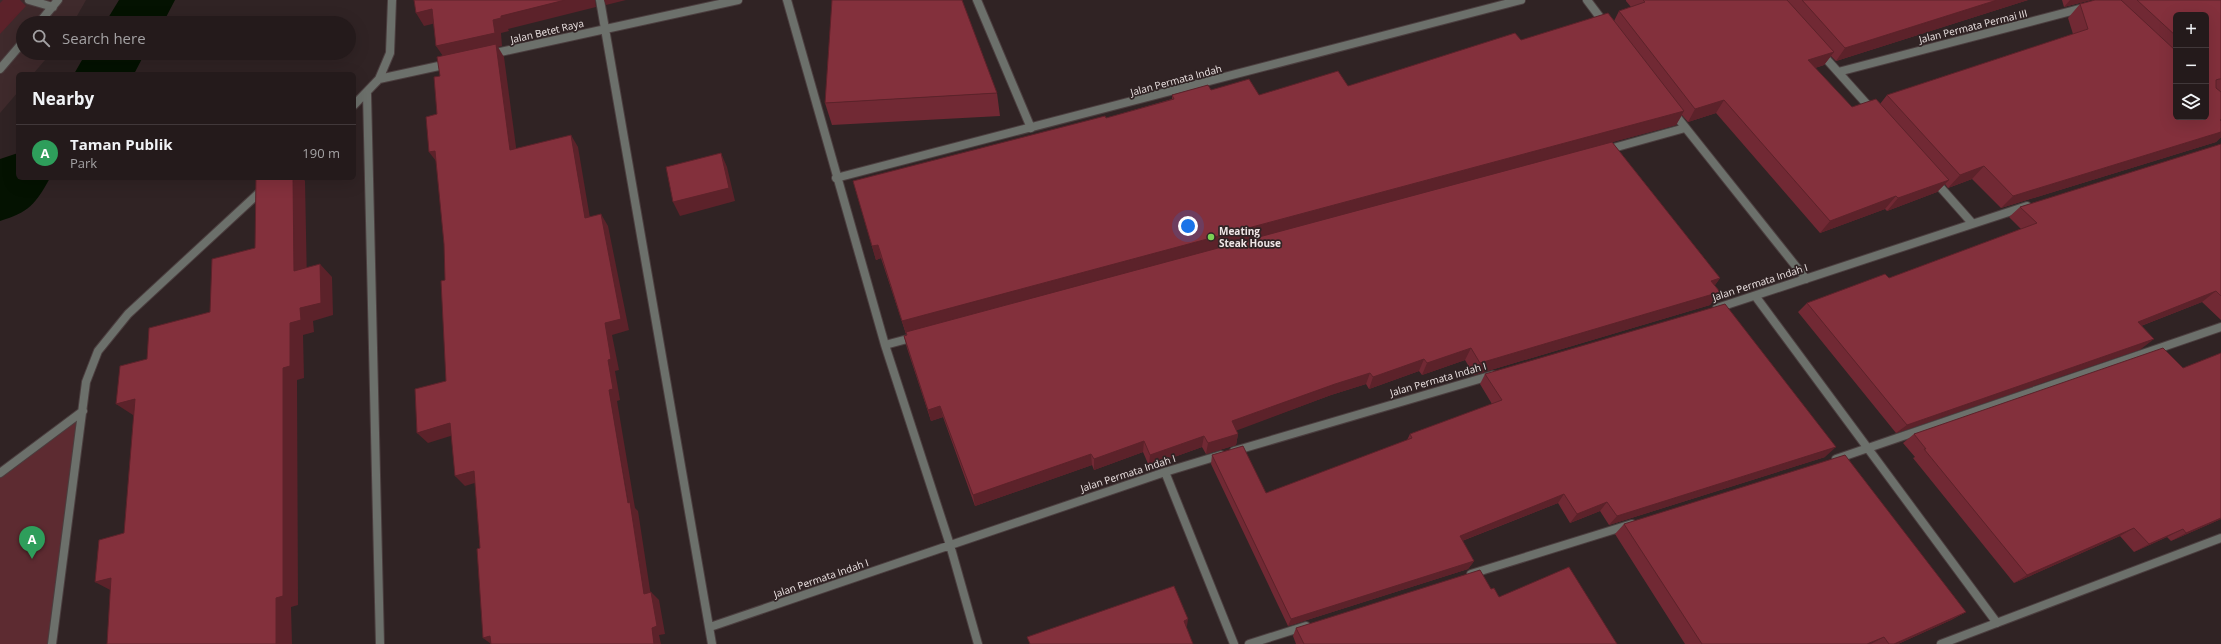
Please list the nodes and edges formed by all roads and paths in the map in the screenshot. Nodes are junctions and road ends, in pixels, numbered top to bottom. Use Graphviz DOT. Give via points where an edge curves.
graph roads {
  1 [pos="29,0"];
  2 [pos="58,0"];
  3 [pos="392,0"];
  4 [pos="600,0"];
  5 [pos="738,0"];
  6 [pos="787,0"];
  7 [pos="977,0"];
  8 [pos="1521,0"];
  9 [pos="1587,0"];
  10 [pos="53,7"];
  11 [pos="2089,7"];
  12 [pos="45,16"];
  13 [pos="605,29"];
  14 [pos="1610,31"];
  15 [pos="1816,48"];
  16 [pos="16,50"];
  17 [pos="480,56"];
  18 [pos="457,62"];
  19 [pos="0,69"];
  20 [pos="1838,72"];
  21 [pos="379,79"];
  22 [pos="367,94"];
  23 [pos="356,103"];
  24 [pos="1666,104"];
  25 [pos="1879,118"];
  26 [pos="1031,128"];
  27 [pos="1685,128"];
  28 [pos="1600,151"];
  29 [pos="1931,176"];
  30 [pos="836,178"];
  31 [pos="273,180"];
  32 [pos="2033,204"];
  33 [pos="1972,223"];
  34 [pos="1806,278"];
  35 [pos="1756,297"];
  36 [pos="1711,310"];
  37 [pos="2221,327"];
  38 [pos="926,334"];
  39 [pos="885,345"];
  40 [pos="1499,373"];
  41 [pos="83,412"];
  42 [pos="1868,449"];
  43 [pos="1830,461"];
  44 [pos="1165,472"];
  45 [pos="0,473"];
  46 [pos="1642,520"];
  47 [pos="2221,538"];
  48 [pos="950,545"];
  49 [pos="1461,578"];
  50 [pos="1317,623"];
  51 [pos="1997,623"];
  52 [pos="710,627"];
  53 [pos="52,644"];
  54 [pos="380,644"];
  55 [pos="712,644"];
  56 [pos="978,644"];
  57 [pos="1234,644"];
  58 [pos="1249,644"];
  59 [pos="1941,644"];
  1 -- 10 [label="street"];
  2 -- 10 [label="street"];
  3 -- 21 [label="street" via="390,53"];
  4 -- 13 [label="street"];
  5 -- 13 [label="street, Jalan Betet Raya"];
  6 -- 30 [label="street"];
  7 -- 26 [label="street"];
  8 -- 26 [label="street, Jalan Permata Indah"];
  9 -- 14 [label="street"];
  10 -- 12 [label="street"];
  11 -- 20 [label="street, Jalan Permata Permai III"];
  13 -- 17 [label="street, Jalan Betet Raya"];
  13 -- 52 [label="street"];
  15 -- 20 [label="street"];
  16 -- 19 [label="street"];
  18 -- 21 [label="street"];
  20 -- 25 [label="street"];
  21 -- 22 [label="street"];
  22 -- 23 [label="street"];
  22 -- 54 [label="street"];
  24 -- 27 [label="street"];
  26 -- 30 [label="street, Jalan Permata Indah"];
  27 -- 28 [label="street"];
  27 -- 34 [label="street"];
  29 -- 33 [label="street"];
  30 -- 39 [label="street"];
  31 -- 41 [label="street" via="128,314 98,350 86,382"];
  32 -- 33 [label="street, Jalan Permata Indah I"];
  33 -- 34 [label="street, Jalan Permata Indah I"];
  34 -- 35 [label="street, Jalan Permata Indah I"];
  35 -- 36 [label="street, Jalan Permata Indah I"];
  35 -- 42 [label="street"];
  37 -- 42 [label="street"];
  38 -- 39 [label="street"];
  39 -- 48 [label="street"];
  40 -- 44 [label="street, Jalan Permata Indah I"];
  41 -- 45 [label="street"];
  41 -- 53 [label="street"];
  42 -- 43 [label="street"];
  42 -- 51 [label="street"];
  44 -- 48 [label="street, Jalan Permata Indah I"];
  44 -- 57 [label="street"];
  46 -- 49 [label="street"];
  47 -- 51 [label="street"];
  48 -- 52 [label="street, Jalan Permata Indah I"];
  48 -- 56 [label="street"];
  50 -- 58 [label="street"];
  51 -- 59 [label="street"];
  52 -- 55 [label="street"];
}
